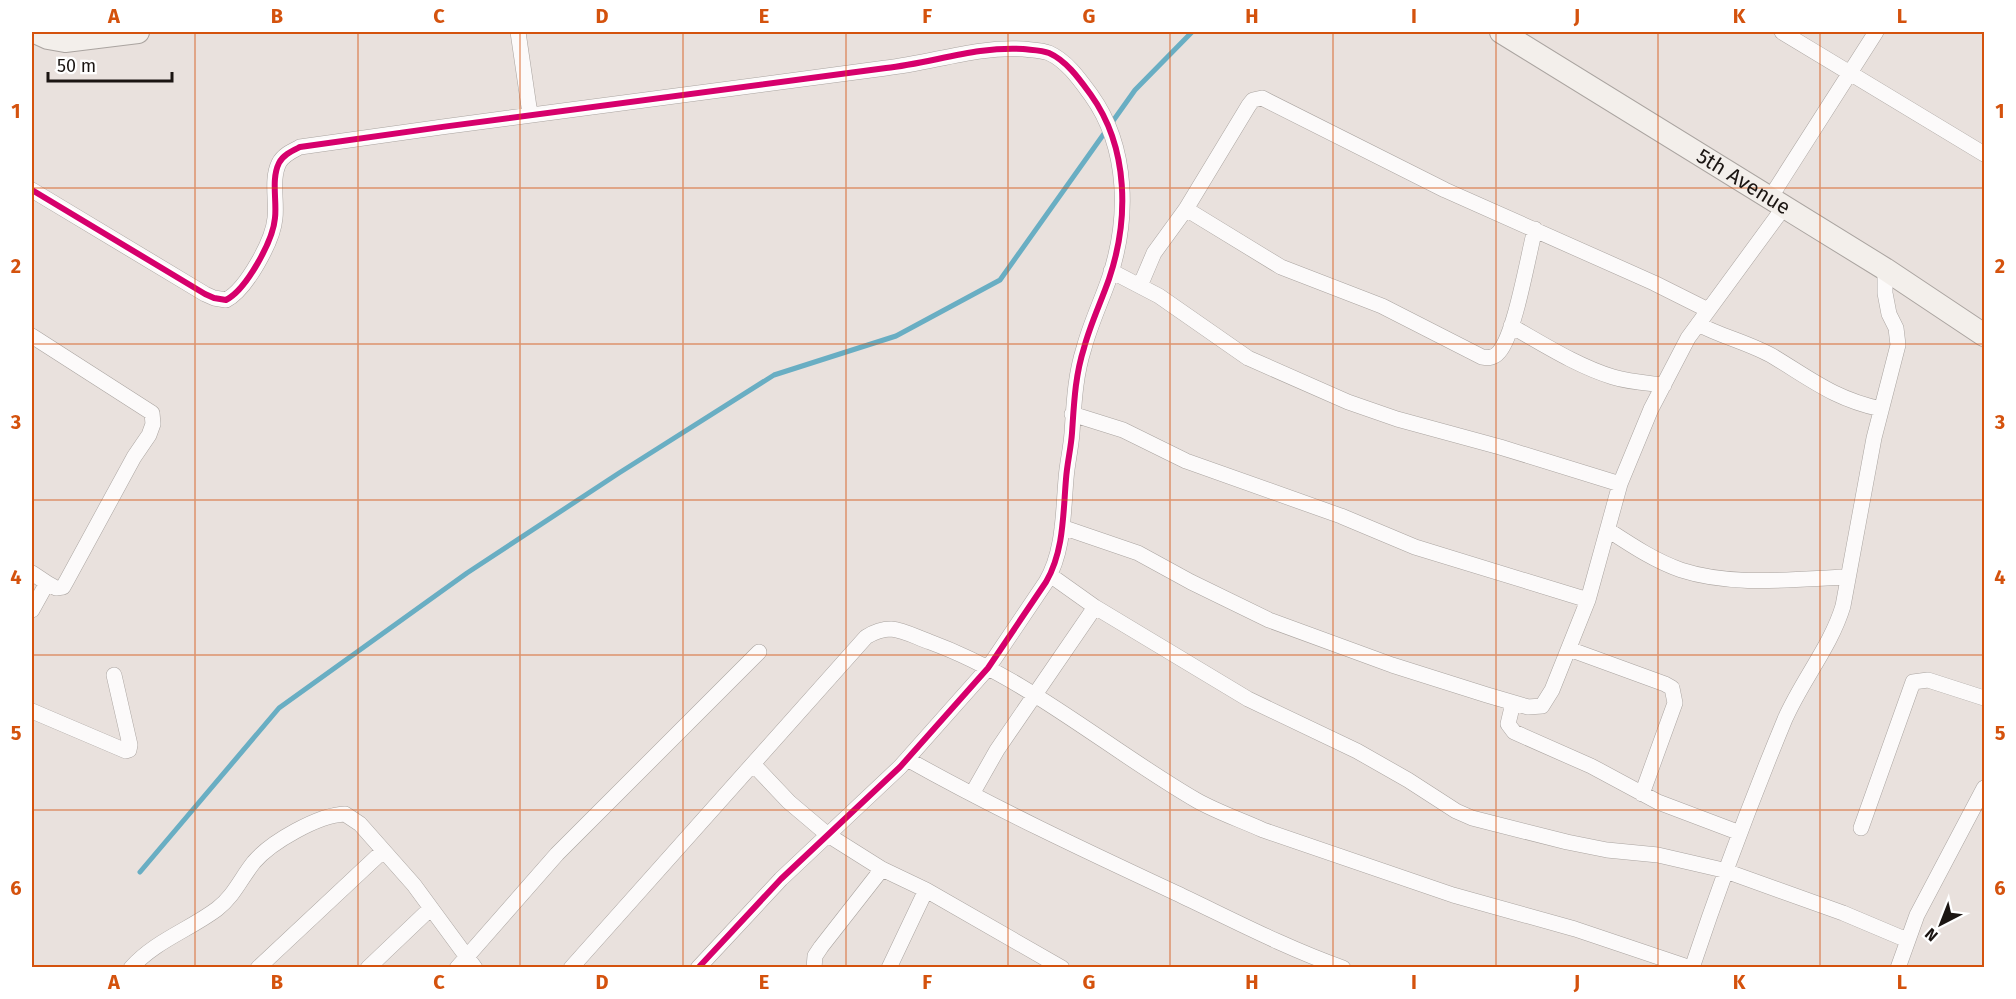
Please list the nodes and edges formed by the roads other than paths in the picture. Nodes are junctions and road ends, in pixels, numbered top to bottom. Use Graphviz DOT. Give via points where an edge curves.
graph roads {
  1 [pos="35,32"];
  2 [pos="138,32"];
  3 [pos="518,32"];
  4 [pos="1501,32"];
  5 [pos="1782,32"];
  6 [pos="1876,32"];
  7 [pos="1850,74"];
  8 [pos="530,114"];
  9 [pos="1984,154"];
  10 [pos="32,190"];
  11 [pos="1777,203"];
  12 [pos="1186,209"];
  13 [pos="1535,229"];
  14 [pos="1884,269"];
  15 [pos="1111,271"];
  16 [pos="1140,286"];
  17 [pos="1708,310"];
  18 [pos="1698,324"];
  19 [pos="1511,326"];
  20 [pos="1984,335"];
  21 [pos="32,336"];
  22 [pos="1664,385"];
  23 [pos="1881,409"];
  24 [pos="1072,414"];
  25 [pos="1620,484"];
  26 [pos="1062,527"];
  27 [pos="1608,530"];
  28 [pos="32,573"];
  29 [pos="1050,575"];
  30 [pos="1848,577"];
  31 [pos="47,583"];
  32 [pos="1588,600"];
  33 [pos="1095,607"];
  34 [pos="32,610"];
  35 [pos="1569,649"];
  36 [pos="759,652"];
  37 [pos="988,668"];
  38 [pos="114,675"];
  39 [pos="1034,696"];
  40 [pos="1984,698"];
  41 [pos="1513,703"];
  42 [pos="32,711"];
  43 [pos="907,759"];
  44 [pos="753,764"];
  45 [pos="1984,788"];
  46 [pos="972,794"];
  47 [pos="1642,794"];
  48 [pos="1861,828"];
  49 [pos="1740,833"];
  50 [pos="828,835"];
  51 [pos="383,850"];
  52 [pos="882,869"];
  53 [pos="1725,870"];
  54 [pos="926,890"];
  55 [pos="431,908"];
  56 [pos="1907,940"];
  57 [pos="466,964"];
  58 [pos="131,968"];
  59 [pos="258,968"];
  60 [pos="368,968"];
  61 [pos="571,968"];
  62 [pos="698,968"];
  63 [pos="814,968"];
  64 [pos="889,968"];
  65 [pos="1062,968"];
  66 [pos="1342,968"];
  67 [pos="1692,968"];
  68 [pos="1898,968"];
  1 -- 2 [label="street" via="65,41"];
  3 -- 8 [label="street"];
  4 -- 11 [label="street, 5th Avenue"];
  5 -- 7 [label="street"];
  6 -- 7 [label="street"];
  7 -- 9 [label="street"];
  7 -- 11 [label="street"];
  8 -- 10 [label="street" via="300,147 289,152 275,173 275,221 268,244 259,263 226,300 205,294"];
  8 -- 15 [label="street" via="889,68 996,48 1049,53 1071,70 1103,112 1112,138 1122,178 1123,205"];
  11 -- 14 [label="street, 5th Avenue"];
  11 -- 17 [label="street"];
  12 -- 13 [label="street" via="1249,105 1262,98 1445,190"];
  12 -- 16 [label="street" via="1154,253"];
  12 -- 19 [label="street" via="1281,267 1382,306 1482,357 1500,352"];
  13 -- 17 [label="street"];
  13 -- 19 [label="street"];
  14 -- 20 [label="street, 5th Avenue"];
  14 -- 23 [label="street" via="1889,314 1898,337"];
  15 -- 16 [label="street"];
  15 -- 24 [label="street" via="1085,344"];
  16 -- 25 [label="street" via="1248,358 1348,402"];
  17 -- 18 [label="street"];
  18 -- 22 [label="street"];
  18 -- 23 [label="street" via="1761,351 1836,396"];
  19 -- 22 [label="street" via="1612,377"];
  21 -- 31 [label="street" via="152,413 153,418 148,435 63,587"];
  22 -- 25 [label="street"];
  23 -- 30 [label="street"];
  24 -- 26 [label="street"];
  24 -- 32 [label="street" via="1123,430 1186,461 1341,516 1415,547"];
  25 -- 27 [label="street"];
  26 -- 29 [label="street"];
  26 -- 41 [label="street" via="1138,553 1269,620"];
  27 -- 30 [label="street" via="1660,561 1708,577"];
  27 -- 32 [label="street"];
  28 -- 31 [label="street"];
  29 -- 33 [label="street"];
  29 -- 37 [label="street"];
  30 -- 49 [label="street" via="1837,624 1786,718"];
  31 -- 34 [label="street"];
  32 -- 35 [label="street"];
  33 -- 39 [label="street"];
  33 -- 53 [label="street" via="1248,699 1357,751 1472,818 1567,842 1658,855"];
  35 -- 41 [label="street" via="1542,706"];
  35 -- 47 [label="street" via="1672,688 1675,703"];
  36 -- 57 [label="street" via="557,854"];
  37 -- 39 [label="street"];
  37 -- 43 [label="street"];
  37 -- 44 [label="street" via="894,629 875,632"];
  38 -- 42 [label="street" via="129,750"];
  39 -- 46 [label="street"];
  39 -- 67 [label="street" via="1198,802 1253,825 1453,895 1575,929"];
  40 -- 48 [label="street" via="1928,680 1913,682"];
  41 -- 47 [label="street" via="1508,724 1514,732"];
  43 -- 46 [label="street"];
  43 -- 50 [label="street"];
  44 -- 50 [label="street"];
  44 -- 61 [label="street"];
  45 -- 56 [label="street"];
  46 -- 66 [label="street" via="1104,860"];
  47 -- 49 [label="street"];
  49 -- 53 [label="street"];
  50 -- 52 [label="street"];
  50 -- 62 [label="street"];
  51 -- 55 [label="street"];
  51 -- 58 [label="street" via="350,816 340,814 315,822 264,852 219,908 161,941"];
  51 -- 59 [label="street"];
  52 -- 54 [label="street"];
  52 -- 63 [label="street" via="821,947"];
  53 -- 56 [label="street"];
  53 -- 67 [label="street"];
  54 -- 64 [label="street"];
  54 -- 65 [label="street"];
  55 -- 57 [label="street"];
  55 -- 60 [label="street"];
  56 -- 68 [label="street"];
}
